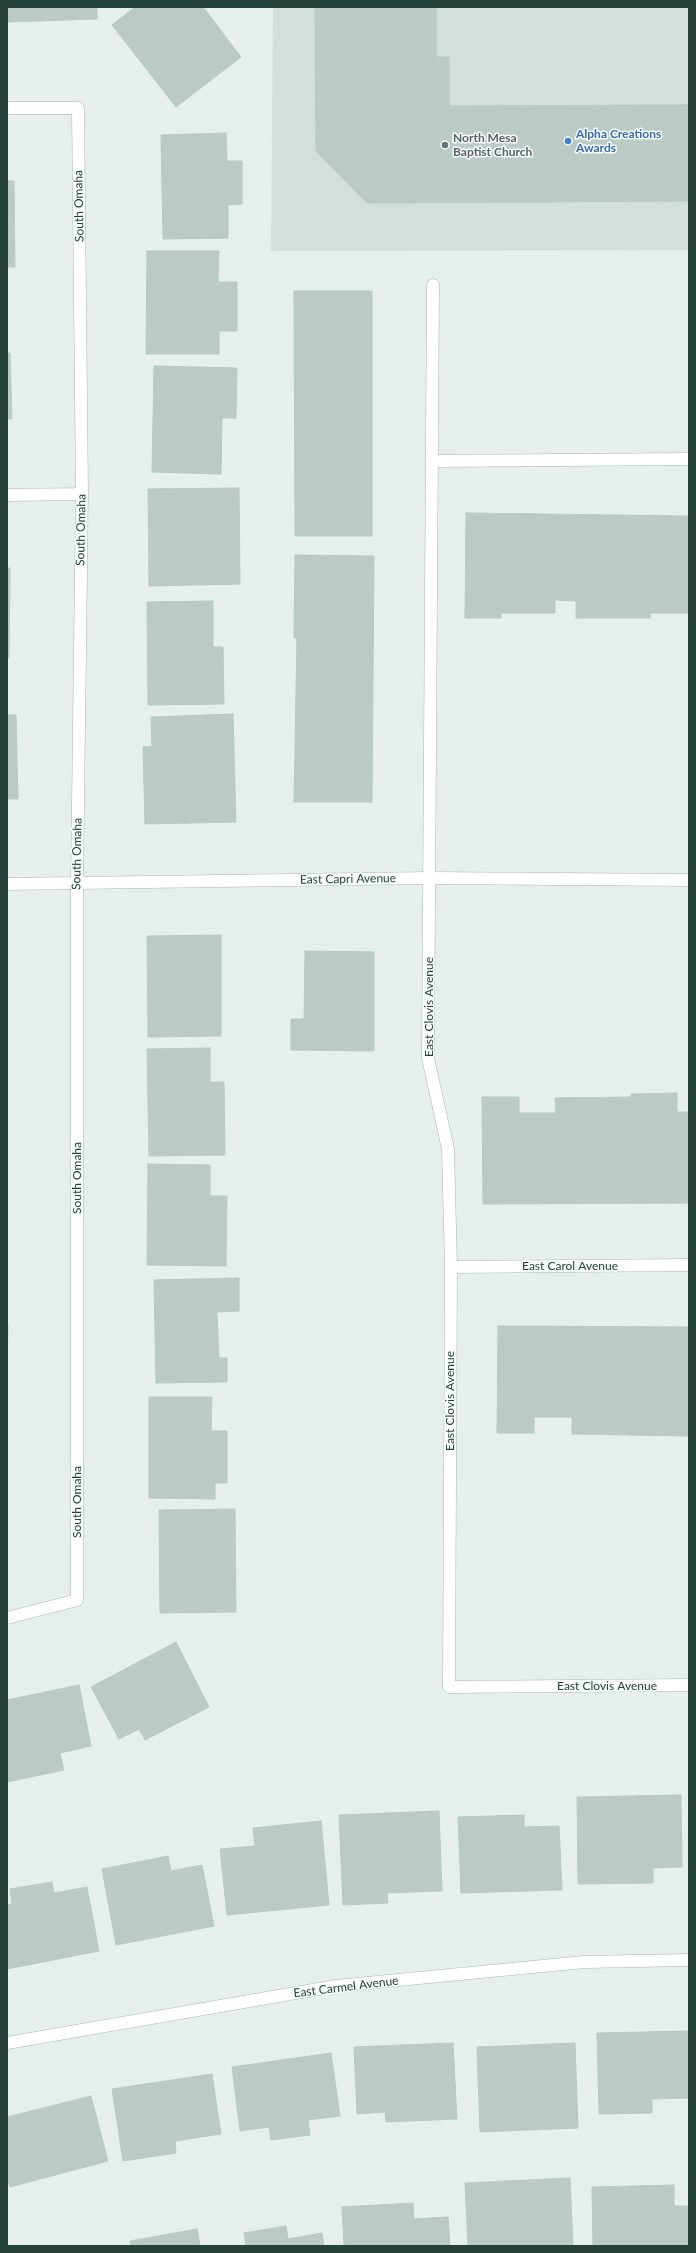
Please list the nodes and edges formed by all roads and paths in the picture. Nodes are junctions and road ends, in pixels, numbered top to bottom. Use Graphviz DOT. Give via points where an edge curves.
graph roads {
  1 [pos="7,108"];
  2 [pos="433,285"];
  3 [pos="689,459"];
  4 [pos="433,461"];
  5 [pos="82,494"];
  6 [pos="7,495"];
  7 [pos="429,878"];
  8 [pos="689,880"];
  9 [pos="76,883"];
  10 [pos="7,884"];
  11 [pos="689,1265"];
  12 [pos="451,1268"];
  13 [pos="7,1618"];
  14 [pos="689,1685"];
  15 [pos="689,1960"];
  16 [pos="7,2043"];
  1 -- 5 [label="street, South Omaha" via="78,108"];
  2 -- 4 [label="street, East Clovis Avenue"];
  3 -- 4 [label="street"];
  4 -- 7 [label="street, East Clovis Avenue"];
  5 -- 6 [label="street"];
  5 -- 9 [label="street, South Omaha"];
  7 -- 8 [label="street, East Capri Avenue"];
  7 -- 9 [label="street, East Capri Avenue"];
  7 -- 12 [label="street, East Clovis Avenue" via="428,1058 448,1149"];
  9 -- 10 [label="street, East Capri Avenue"];
  9 -- 13 [label="street, South Omaha" via="77,1600"];
  11 -- 12 [label="street, East Carol Avenue"];
  12 -- 14 [label="street, East Clovis Avenue" via="449,1687"];
  15 -- 16 [label="street, East Carmel Avenue" via="584,1962 336,1986"];
}
